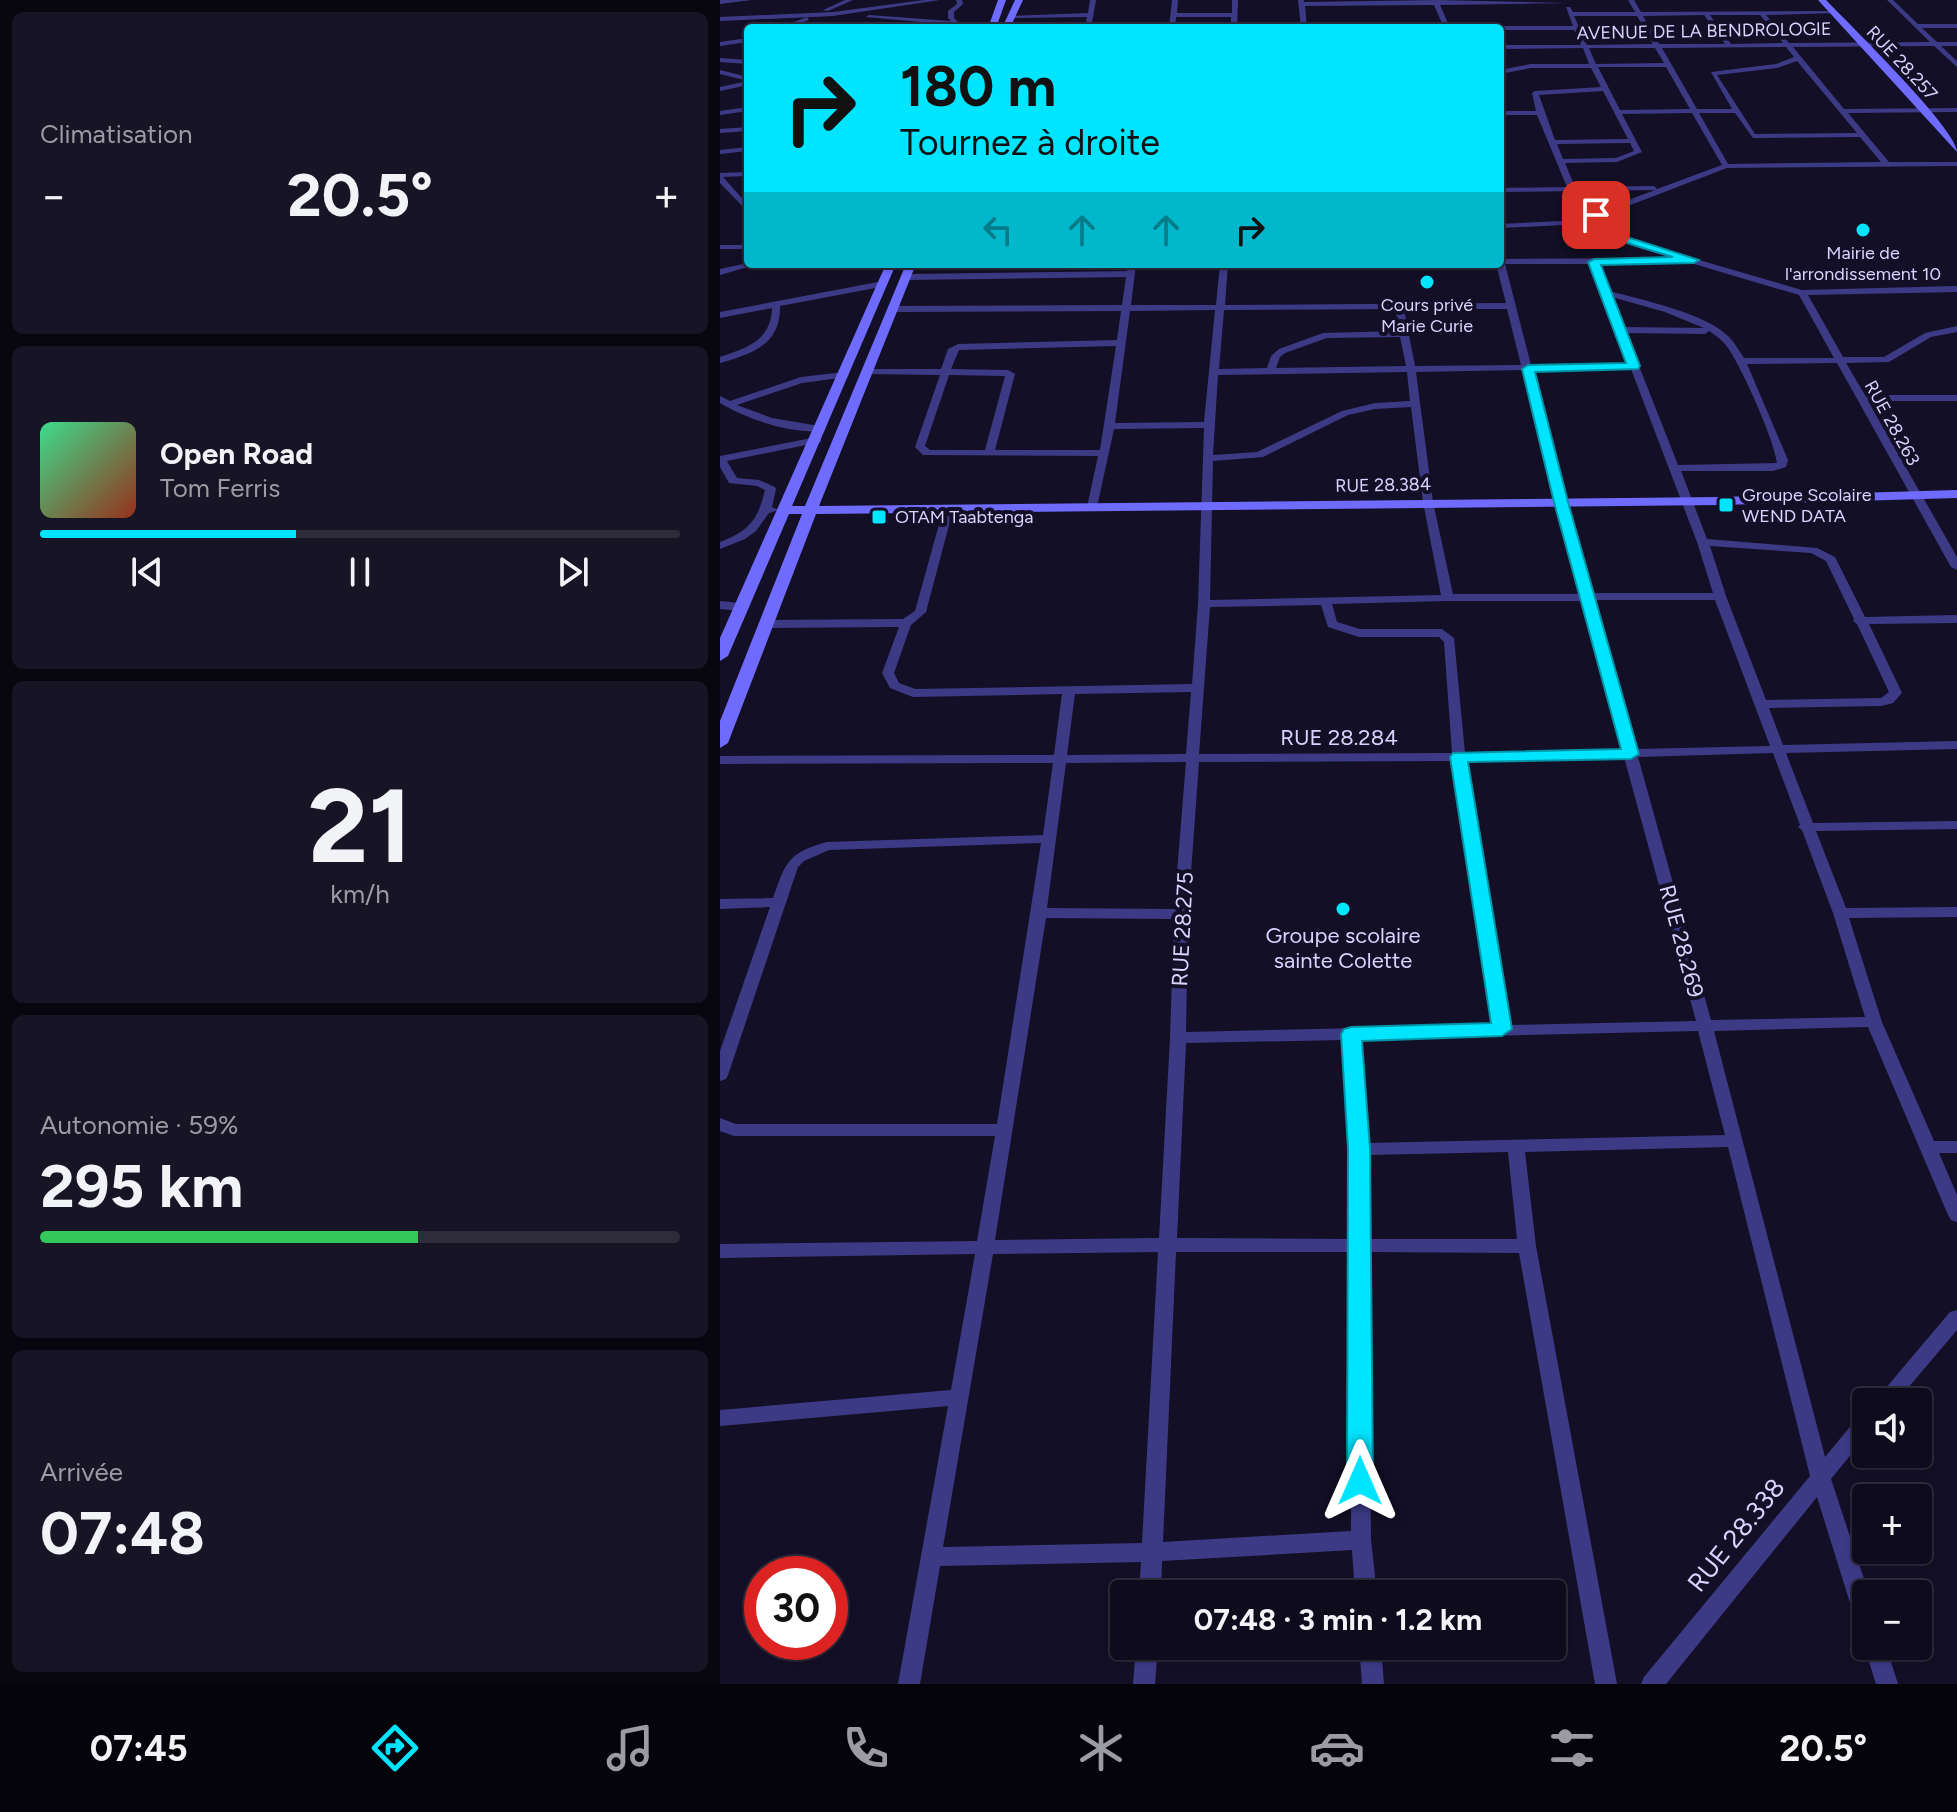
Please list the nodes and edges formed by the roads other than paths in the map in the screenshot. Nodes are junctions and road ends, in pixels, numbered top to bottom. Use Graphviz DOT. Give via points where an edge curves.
graph roads {
  1 [pos="733,0"];
  2 [pos="749,0"];
  3 [pos="850,0"];
  4 [pos="937,0"];
  5 [pos="959,0"];
  6 [pos="1002,0"];
  7 [pos="1019,0"];
  8 [pos="1093,0"];
  9 [pos="1175,0"];
  10 [pos="1235,0"];
  11 [pos="1631,0"];
  12 [pos="1822,0"];
  13 [pos="1890,0"];
  14 [pos="1566,1"];
  15 [pos="720,2"];
  16 [pos="1301,2"];
  17 [pos="1436,2"];
  18 [pos="904,3"];
  19 [pos="1491,3"];
  20 [pos="720,11"];
  21 [pos="1761,13"];
  22 [pos="1833,13"];
  23 [pos="818,14"];
  24 [pos="833,14"];
  25 [pos="1571,14"];
  26 [pos="1638,14"];
  27 [pos="1706,14"];
  28 [pos="1090,15"];
  29 [pos="1174,15"];
  30 [pos="1235,15"];
  31 [pos="1011,16"];
  32 [pos="881,18"];
  33 [pos="720,21"];
  34 [pos="953,23"];
  35 [pos="797,24"];
  36 [pos="994,24"];
  37 [pos="1008,24"];
  38 [pos="1089,24"];
  39 [pos="1173,24"];
  40 [pos="1234,24"];
  41 [pos="1304,24"];
  42 [pos="1445,24"];
  43 [pos="1499,24"];
  44 [pos="1917,26"];
  45 [pos="1957,26"];
  46 [pos="1504,28"];
  47 [pos="1578,28"];
  48 [pos="744,41"];
  49 [pos="720,44"];
  50 [pos="1863,44"];
  51 [pos="1935,44"];
  52 [pos="1957,44"];
  53 [pos="1657,45"];
  54 [pos="1729,45"];
  55 [pos="1787,45"];
  56 [pos="1504,47"];
  57 [pos="1586,47"];
  58 [pos="1799,58"];
  59 [pos="720,60"];
  60 [pos="744,62"];
  61 [pos="1956,64"];
  62 [pos="1593,65"];
  63 [pos="1666,65"];
  64 [pos="1504,71"];
  65 [pos="720,72"];
  66 [pos="744,80"];
  67 [pos="744,82"];
  68 [pos="720,89"];
  69 [pos="1607,89"];
  70 [pos="744,110"];
  71 [pos="1957,110"];
  72 [pos="1694,111"];
  73 [pos="1736,111"];
  74 [pos="1842,111"];
  75 [pos="1926,111"];
  76 [pos="1619,112"];
  77 [pos="720,113"];
  78 [pos="1504,113"];
  79 [pos="1540,113"];
  80 [pos="744,129"];
  81 [pos="724,131"];
  82 [pos="1863,135"];
  83 [pos="1633,141"];
  84 [pos="1552,142"];
  85 [pos="744,149"];
  86 [pos="1957,149"];
  87 [pos="724,151"];
  88 [pos="1560,161"];
  89 [pos="1957,164"];
  90 [pos="1887,165"];
  91 [pos="1726,166"];
  92 [pos="744,174"];
  93 [pos="720,176"];
  94 [pos="1666,188"];
  95 [pos="1572,189"];
  96 [pos="1504,190"];
  97 [pos="744,205"];
  98 [pos="1596,215"];
  99 [pos="1561,223"];
  100 [pos="1504,226"];
  101 [pos="1604,233"];
  102 [pos="744,247"];
  103 [pos="720,250"];
  104 [pos="1694,260"];
  105 [pos="1594,262"];
  106 [pos="1504,263"];
  107 [pos="744,266"];
  108 [pos="889,268"];
  109 [pos="1224,268"];
  110 [pos="1501,268"];
  111 [pos="1131,269"];
  112 [pos="909,271"];
  113 [pos="720,272"];
  114 [pos="883,284"];
  115 [pos="1957,289"];
  116 [pos="1605,292"];
  117 [pos="1802,293"];
  118 [pos="776,306"];
  119 [pos="1512,306"];
  120 [pos="1128,307"];
  121 [pos="1399,307"];
  122 [pos="1221,308"];
  123 [pos="892,309"];
  124 [pos="720,315"];
  125 [pos="1957,329"];
  126 [pos="1620,330"];
  127 [pos="1713,331"];
  128 [pos="1403,334"];
  129 [pos="1120,343"];
  130 [pos="720,360"];
  131 [pos="1739,361"];
  132 [pos="1839,361"];
  133 [pos="1634,366"];
  134 [pos="1411,369"];
  135 [pos="1528,369"];
  136 [pos="946,370"];
  137 [pos="1271,370"];
  138 [pos="720,371"];
  139 [pos="867,371"];
  140 [pos="1217,372"];
  141 [pos="844,375"];
  142 [pos="1861,398"];
  143 [pos="1957,398"];
  144 [pos="729,404"];
  145 [pos="1415,404"];
  146 [pos="720,415"];
  147 [pos="1209,425"];
  148 [pos="1110,426"];
  149 [pos="819,434"];
  150 [pos="989,453"];
  151 [pos="1104,453"];
  152 [pos="1208,458"];
  153 [pos="721,459"];
  154 [pos="1673,468"];
  155 [pos="1957,494"];
  156 [pos="1915,497"];
  157 [pos="1686,500"];
  158 [pos="1428,502"];
  159 [pos="1561,502"];
  160 [pos="1206,506"];
  161 [pos="1092,507"];
  162 [pos="766,510"];
  163 [pos="786,510"];
  164 [pos="810,510"];
  165 [pos="948,510"];
  166 [pos="1703,542"];
  167 [pos="720,546"];
  168 [pos="1957,567"];
  169 [pos="1720,596"];
  170 [pos="1448,598"];
  171 [pos="1590,599"];
  172 [pos="1326,603"];
  173 [pos="1204,604"];
  174 [pos="720,605"];
  175 [pos="742,607"];
  176 [pos="1957,619"];
  177 [pos="1859,621"];
  178 [pos="906,623"];
  179 [pos="764,624"];
  180 [pos="720,656"];
  181 [pos="1197,688"];
  182 [pos="1069,690"];
  183 [pos="1760,704"];
  184 [pos="720,743"];
  185 [pos="1957,745"];
  186 [pos="1777,750"];
  187 [pos="1631,754"];
  188 [pos="1195,756"];
  189 [pos="1061,757"];
  190 [pos="1459,757"];
  191 [pos="720,760"];
  192 [pos="1957,825"];
  193 [pos="1805,827"];
  194 [pos="1048,839"];
  195 [pos="776,902"];
  196 [pos="720,904"];
  197 [pos="1957,912"];
  198 [pos="1039,913"];
  199 [pos="1840,913"];
  200 [pos="1181,914"];
  201 [pos="1874,1022"];
  202 [pos="1705,1026"];
  203 [pos="1502,1029"];
  204 [pos="1351,1034"];
  205 [pos="1178,1038"];
  206 [pos="720,1075"];
  207 [pos="720,1124"];
  208 [pos="1002,1130"];
  209 [pos="1735,1141"];
  210 [pos="1516,1147"];
  211 [pos="1929,1147"];
  212 [pos="1957,1147"];
  213 [pos="1359,1149"];
  214 [pos="1957,1215"];
  215 [pos="1167,1245"];
  216 [pos="1527,1246"];
  217 [pos="1357,1247"];
  218 [pos="985,1248"];
  219 [pos="720,1251"];
  220 [pos="1957,1317"];
  221 [pos="1896,1388"];
  222 [pos="959,1397"];
  223 [pos="720,1418"];
  224 [pos="1852,1438"];
  225 [pos="1820,1475"];
  226 [pos="1361,1540"];
  227 [pos="1153,1552"];
  228 [pos="931,1557"];
  229 [pos="1151,1580"];
  230 [pos="1365,1580"];
  231 [pos="1854,1580"];
  232 [pos="1146,1660"];
  233 [pos="1371,1660"];
  234 [pos="1879,1660"];
  235 [pos="909,1684"];
  236 [pos="1144,1684"];
  237 [pos="1373,1684"];
  238 [pos="1606,1684"];
  239 [pos="1652,1684"];
  240 [pos="1887,1684"];
  1 -- 2 [label="street"];
  1 -- 15 [label="street"];
  3 -- 23 [label="street"];
  4 -- 18 [label="street"];
  5 -- 34 [label="street" via="951,11"];
  6 -- 36 [label="main road"];
  7 -- 31 [label="main road"];
  8 -- 28 [label="street"];
  9 -- 29 [label="street"];
  10 -- 30 [label="street"];
  11 -- 26 [label="street"];
  12 -- 22 [label="main road, RUE 28.257"];
  13 -- 44 [label="street"];
  14 -- 19 [label="street"];
  14 -- 25 [label="street"];
  16 -- 17 [label="street"];
  16 -- 41 [label="street"];
  17 -- 19 [label="street"];
  17 -- 42 [label="street"];
  18 -- 24 [label="street"];
  18 -- 32 [label="street"];
  19 -- 43 [label="street"];
  20 -- 23 [label="street"];
  21 -- 22 [label="street"];
  21 -- 27 [label="street"];
  21 -- 55 [label="street"];
  22 -- 50 [label="main road, RUE 28.257"];
  23 -- 24 [label="street"];
  23 -- 33 [label="street"];
  23 -- 35 [label="street"];
  24 -- 32 [label="street"];
  25 -- 26 [label="street"];
  25 -- 47 [label="street"];
  26 -- 27 [label="street"];
  26 -- 53 [label="street"];
  27 -- 54 [label="street"];
  28 -- 31 [label="street"];
  28 -- 38 [label="street"];
  29 -- 30 [label="street"];
  29 -- 39 [label="street"];
  30 -- 40 [label="street"];
  31 -- 37 [label="main road"];
  32 -- 34 [label="street"];
  44 -- 45 [label="street"];
  44 -- 51 [label="street"];
  46 -- 47 [label="street"];
  47 -- 57 [label="street"];
  48 -- 49 [label="street"];
  50 -- 51 [label="street, AVENUE DE LA BENDROLOGIE"];
  50 -- 55 [label="street, AVENUE DE LA BENDROLOGIE"];
  50 -- 75 [label="main road, RUE 28.257"];
  51 -- 52 [label="street, AVENUE DE LA BENDROLOGIE"];
  51 -- 61 [label="street"];
  53 -- 54 [label="street, AVENUE DE LA BENDROLOGIE"];
  53 -- 57 [label="street, AVENUE DE LA BENDROLOGIE"];
  53 -- 63 [label="street"];
  54 -- 55 [label="street, AVENUE DE LA BENDROLOGIE"];
  55 -- 58 [label="street"];
  56 -- 57 [label="street, AVENUE DE LA BENDROLOGIE"];
  57 -- 62 [label="street"];
  58 -- 73 [label="street" via="1777,66 1713,73"];
  58 -- 74 [label="street"];
  59 -- 60 [label="street"];
  62 -- 63 [label="street"];
  62 -- 64 [label="street"];
  62 -- 69 [label="street"];
  63 -- 72 [label="street"];
  65 -- 66 [label="street"];
  67 -- 68 [label="street"];
  69 -- 76 [label="street"];
  69 -- 79 [label="street" via="1537,92"];
  70 -- 77 [label="street"];
  71 -- 75 [label="street"];
  72 -- 73 [label="street"];
  72 -- 76 [label="street"];
  72 -- 91 [label="street"];
  73 -- 82 [label="street" via="1758,137"];
  74 -- 75 [label="street"];
  74 -- 82 [label="street"];
  75 -- 86 [label="main road, RUE 28.257"];
  76 -- 83 [label="street"];
  78 -- 79 [label="street"];
  79 -- 84 [label="street"];
  80 -- 81 [label="street"];
  81 -- 87 [label="street"];
  82 -- 90 [label="street"];
  83 -- 84 [label="street"];
  83 -- 88 [label="street" via="1638,152 1632,156"];
  84 -- 88 [label="street"];
  85 -- 87 [label="street"];
  88 -- 95 [label="street"];
  89 -- 90 [label="street"];
  90 -- 91 [label="street"];
  91 -- 94 [label="street"];
  92 -- 93 [label="street"];
  93 -- 97 [label="street"];
  94 -- 95 [label="street"];
  94 -- 98 [label="street"];
  95 -- 96 [label="street"];
  98 -- 99 [label="street"];
  98 -- 101 [label="street"];
  99 -- 100 [label="street"];
  99 -- 101 [label="street"];
  101 -- 104 [label="street"];
  102 -- 103 [label="street"];
  104 -- 105 [label="street"];
  104 -- 117 [label="street"];
  105 -- 106 [label="street"];
  105 -- 116 [label="street"];
  107 -- 113 [label="street"];
  108 -- 114 [label="main road"];
  109 -- 122 [label="street, RUE 28.275"];
  110 -- 119 [label="street, RUE 28.269"];
  111 -- 112 [label="street"];
  111 -- 120 [label="street"];
  112 -- 123 [label="main road"];
  114 -- 118 [label="street"];
  114 -- 141 [label="main road"];
  115 -- 117 [label="street"];
  116 -- 126 [label="street"];
  116 -- 127 [label="street"];
  117 -- 132 [label="street, RUE 28.263"];
  118 -- 124 [label="street"];
  118 -- 130 [label="street" via="776,320 758,347"];
  119 -- 121 [label="street"];
  119 -- 135 [label="street, RUE 28.269"];
  120 -- 122 [label="street"];
  120 -- 123 [label="street"];
  120 -- 129 [label="street"];
  121 -- 122 [label="street"];
  121 -- 128 [label="street"];
  122 -- 140 [label="street, RUE 28.275"];
  123 -- 139 [label="main road"];
  125 -- 132 [label="street" via="1928,335 1886,360"];
  126 -- 127 [label="street"];
  126 -- 133 [label="street"];
  127 -- 131 [label="street" via="1725,338"];
  128 -- 134 [label="street"];
  128 -- 137 [label="street" via="1326,335 1282,351"];
  129 -- 136 [label="street" via="958,347"];
  129 -- 148 [label="street"];
  130 -- 138 [label="street" via="728,365"];
  131 -- 132 [label="street"];
  131 -- 154 [label="street" via="1782,465"];
  132 -- 142 [label="street, RUE 28.263"];
  133 -- 135 [label="street"];
  133 -- 154 [label="street"];
  134 -- 135 [label="street"];
  134 -- 137 [label="street"];
  134 -- 145 [label="street"];
  135 -- 159 [label="street, RUE 28.269"];
  136 -- 139 [label="street"];
  136 -- 150 [label="street" via="1010,374"];
  136 -- 150 [label="street" via="920,447 927,453"];
  137 -- 140 [label="street"];
  139 -- 164 [label="main road"];
  140 -- 147 [label="street, RUE 28.275"];
  141 -- 144 [label="street" via="786,384"];
  141 -- 149 [label="main road"];
  142 -- 143 [label="street"];
  142 -- 156 [label="street, RUE 28.263"];
  144 -- 146 [label="street"];
  144 -- 149 [label="street"];
  145 -- 152 [label="street" via="1345,413 1259,455"];
  145 -- 158 [label="street"];
  147 -- 148 [label="street"];
  147 -- 152 [label="street, RUE 28.275"];
  148 -- 151 [label="street"];
  149 -- 153 [label="street"];
  149 -- 163 [label="main road"];
  150 -- 151 [label="street"];
  151 -- 161 [label="street"];
  152 -- 160 [label="street, RUE 28.275"];
  153 -- 162 [label="street" via="733,481 771,489"];
  154 -- 157 [label="street"];
  155 -- 156 [label="main road, RUE 28.384"];
  156 -- 157 [label="main road, RUE 28.384"];
  156 -- 168 [label="street, RUE 28.263"];
  157 -- 159 [label="main road, RUE 28.384"];
  157 -- 166 [label="street"];
  158 -- 159 [label="main road, RUE 28.384"];
  158 -- 160 [label="main road, RUE 28.384"];
  158 -- 170 [label="street"];
  159 -- 171 [label="street, RUE 28.269"];
  160 -- 161 [label="main road, RUE 28.384"];
  160 -- 173 [label="street, RUE 28.275"];
  161 -- 165 [label="main road, RUE 28.384"];
  162 -- 163 [label="street"];
  162 -- 167 [label="street" via="747,536"];
  163 -- 164 [label="main road, RUE 28.384"];
  163 -- 175 [label="main road"];
  164 -- 165 [label="main road, RUE 28.384"];
  164 -- 179 [label="main road"];
  165 -- 178 [label="street" via="920,612"];
  166 -- 169 [label="street"];
  166 -- 177 [label="street" via="1825,553"];
  169 -- 171 [label="street"];
  169 -- 183 [label="street"];
  170 -- 171 [label="street"];
  170 -- 172 [label="street"];
  171 -- 187 [label="street, RUE 28.269"];
  172 -- 173 [label="street"];
  172 -- 190 [label="street" via="1332,624 1348,631 1446,636"];
  173 -- 181 [label="street, RUE 28.275"];
  174 -- 175 [label="street"];
  175 -- 180 [label="main road"];
  176 -- 177 [label="street"];
  177 -- 183 [label="street" via="1894,696 1881,702"];
  178 -- 179 [label="street"];
  178 -- 182 [label="street" via="888,673 902,690"];
  179 -- 184 [label="main road"];
  181 -- 182 [label="street"];
  181 -- 188 [label="street, RUE 28.275"];
  182 -- 189 [label="street"];
  183 -- 186 [label="street"];
  185 -- 186 [label="street, RUE 28.284"];
  186 -- 187 [label="street, RUE 28.284"];
  186 -- 193 [label="street"];
  187 -- 190 [label="street, RUE 28.284"];
  187 -- 202 [label="street, RUE 28.269"];
  188 -- 189 [label="street, RUE 28.284"];
  188 -- 190 [label="street, RUE 28.284"];
  188 -- 200 [label="street, RUE 28.275"];
  189 -- 191 [label="street, RUE 28.284"];
  189 -- 194 [label="street"];
  190 -- 203 [label="street"];
  192 -- 193 [label="street"];
  193 -- 199 [label="street"];
  194 -- 195 [label="street" via="827,846 791,866"];
  194 -- 198 [label="street"];
  195 -- 196 [label="street"];
  195 -- 206 [label="street"];
  197 -- 199 [label="street"];
  198 -- 200 [label="street"];
  198 -- 208 [label="street"];
  199 -- 201 [label="street"];
  200 -- 205 [label="street, RUE 28.275"];
  201 -- 202 [label="street"];
  201 -- 211 [label="street"];
  202 -- 203 [label="street"];
  202 -- 209 [label="street, RUE 28.269"];
  203 -- 204 [label="street"];
  204 -- 205 [label="street"];
  204 -- 213 [label="street"];
  205 -- 215 [label="street, RUE 28.275"];
  207 -- 208 [label="street" via="734,1130"];
  208 -- 218 [label="street"];
  209 -- 210 [label="street"];
  209 -- 225 [label="street, RUE 28.269"];
  210 -- 213 [label="street"];
  210 -- 216 [label="street"];
  211 -- 212 [label="street"];
  211 -- 214 [label="street"];
  213 -- 217 [label="street"];
  215 -- 217 [label="street"];
  215 -- 218 [label="street"];
  215 -- 227 [label="street, RUE 28.275"];
  216 -- 217 [label="street"];
  216 -- 238 [label="street"];
  217 -- 226 [label="street"];
  218 -- 219 [label="street"];
  218 -- 222 [label="street"];
  220 -- 221 [label="street"];
  222 -- 223 [label="street"];
  222 -- 228 [label="street"];
  224 -- 225 [label="street, RUE 28.338"];
  225 -- 231 [label="street, RUE 28.269"];
  225 -- 239 [label="street, RUE 28.338"];
  226 -- 227 [label="street"];
  226 -- 230 [label="street"];
  227 -- 228 [label="street"];
  227 -- 229 [label="street, RUE 28.275"];
  228 -- 235 [label="street"];
  232 -- 236 [label="street"];
  233 -- 237 [label="street"];
  234 -- 240 [label="street"];
}
